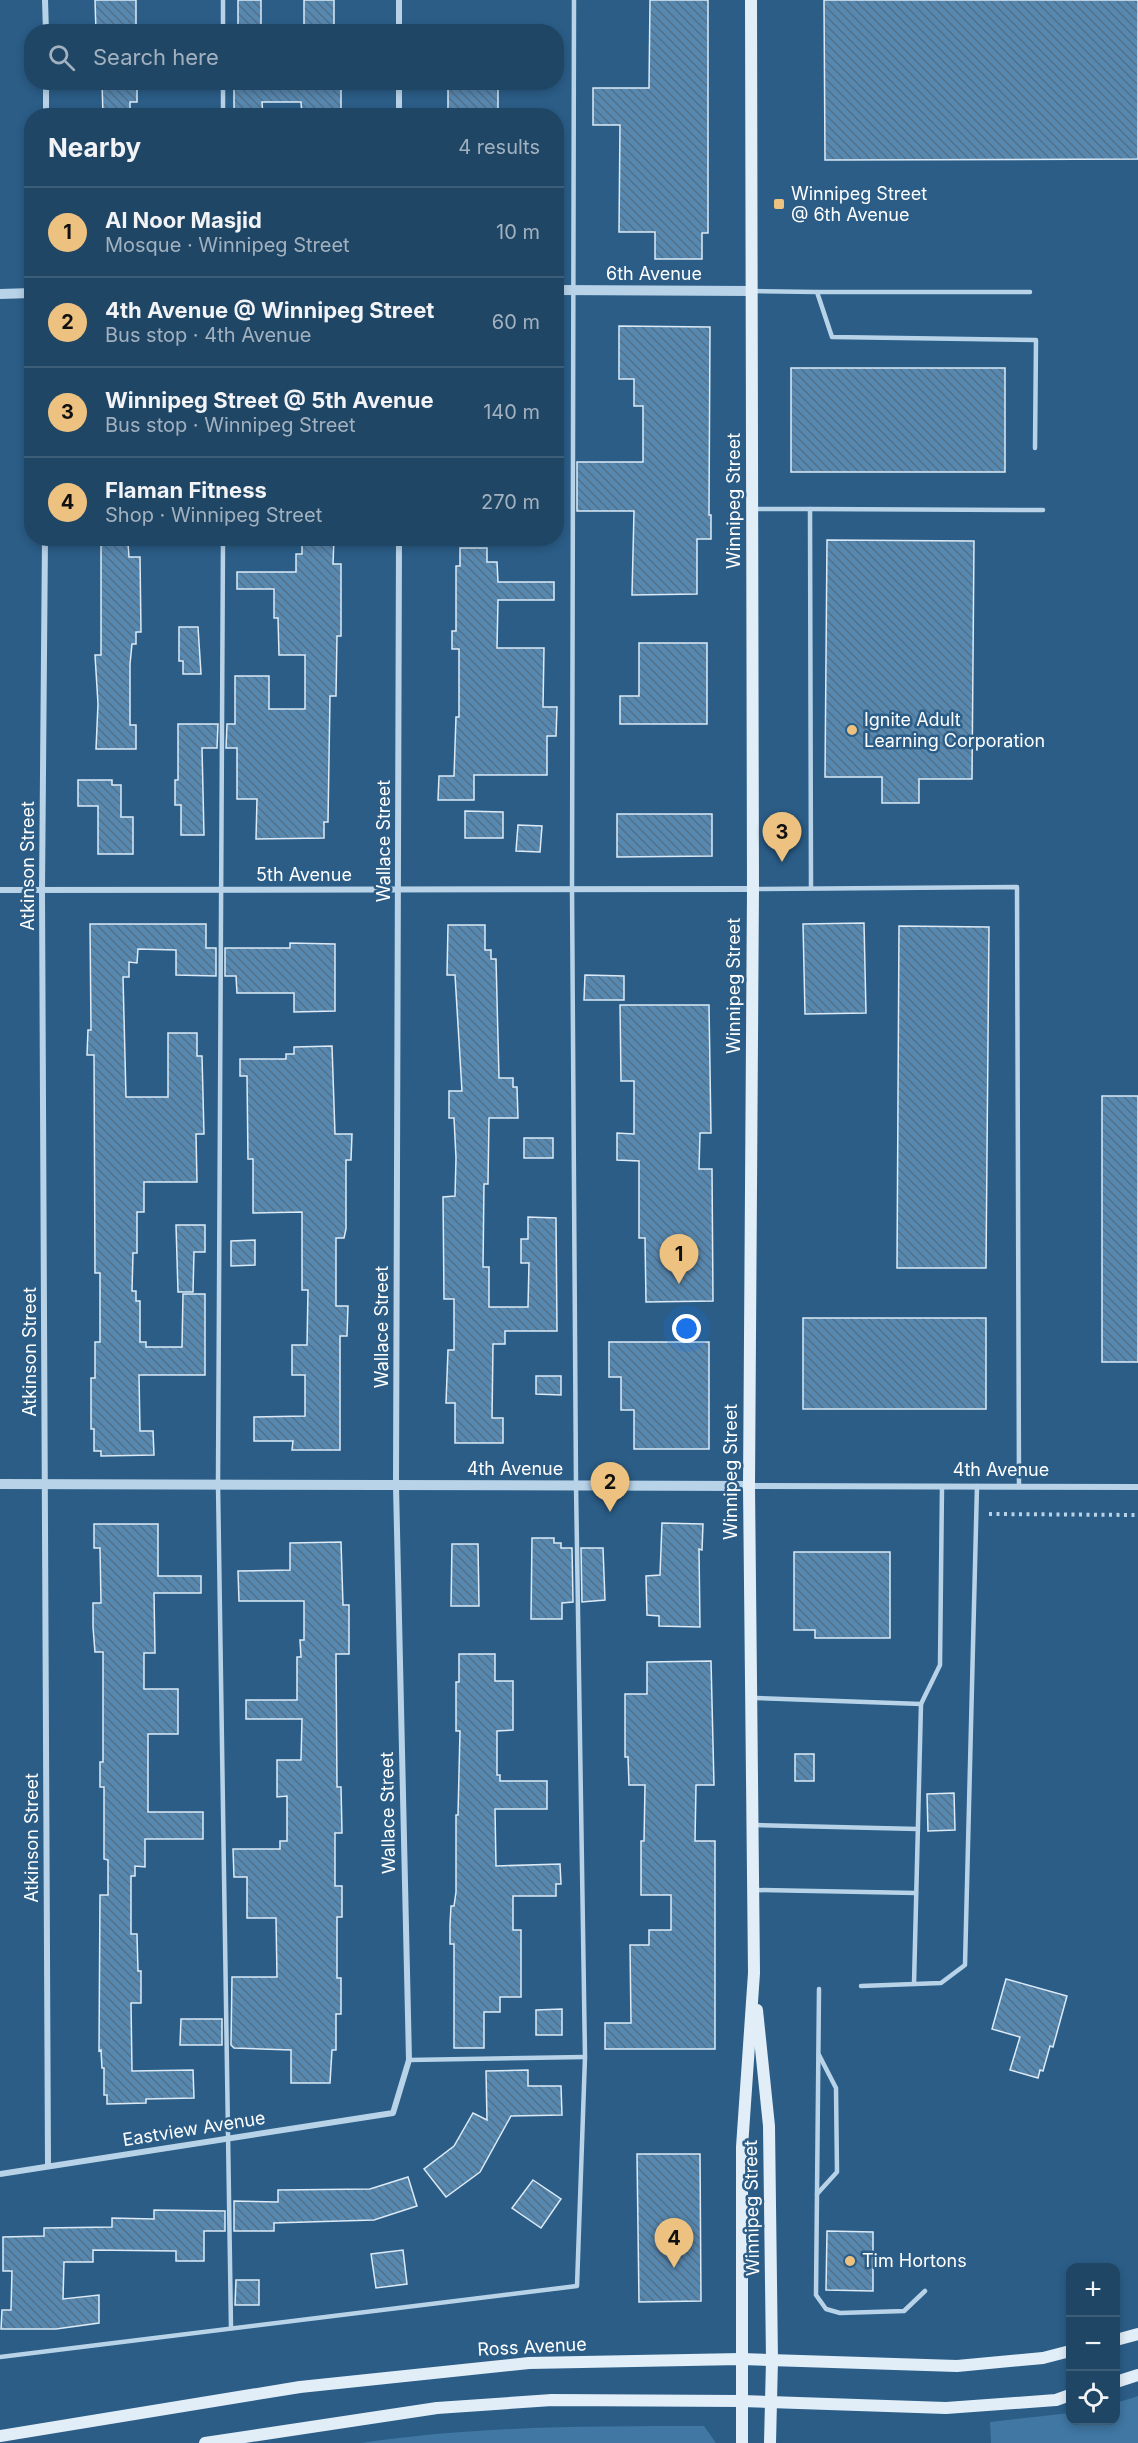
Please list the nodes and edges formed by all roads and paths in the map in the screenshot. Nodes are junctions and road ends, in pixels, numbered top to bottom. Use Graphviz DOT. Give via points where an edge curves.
graph roads {
  1 [pos="45,0"];
  2 [pos="223,0"];
  3 [pos="399,0"];
  4 [pos="574,0"];
  5 [pos="751,0"];
  6 [pos="45,24"];
  7 [pos="223,24"];
  8 [pos="399,24"];
  9 [pos="46,90"];
  10 [pos="223,90"];
  11 [pos="399,90"];
  12 [pos="46,108"];
  13 [pos="223,108"];
  14 [pos="399,108"];
  15 [pos="564,290"];
  16 [pos="574,290"];
  17 [pos="751,291"];
  18 [pos="817,292"];
  19 [pos="1030,292"];
  20 [pos="24,293"];
  21 [pos="0,294"];
  22 [pos="1035,448"];
  23 [pos="752,509"];
  24 [pos="810,509"];
  25 [pos="1043,510"];
  26 [pos="45,546"];
  27 [pos="223,546"];
  28 [pos="399,546"];
  29 [pos="572,888"];
  30 [pos="811,888"];
  31 [pos="753,889"];
  32 [pos="0,890"];
  33 [pos="42,890"];
  34 [pos="222,890"];
  35 [pos="399,891"];
  36 [pos="45,1484"];
  37 [pos="219,1484"];
  38 [pos="0,1485"];
  39 [pos="576,1485"];
  40 [pos="396,1486"];
  41 [pos="749,1486"];
  42 [pos="942,1486"];
  43 [pos="977,1486"];
  44 [pos="1019,1487"];
  45 [pos="1138,1487"];
  46 [pos="977,1514"];
  47 [pos="1138,1515"];
  48 [pos="751,1698"];
  49 [pos="921,1704"];
  50 [pos="752,1825"];
  51 [pos="918,1829"];
  52 [pos="753,1890"];
  53 [pos="916,1893"];
  54 [pos="754,1973"];
  55 [pos="914,1984"];
  56 [pos="861,1986"];
  57 [pos="819,1989"];
  58 [pos="818,2053"];
  59 [pos="585,2057"];
  60 [pos="409,2060"];
  61 [pos="393,2113"];
  62 [pos="229,2139"];
  63 [pos="48,2166"];
  64 [pos="0,2174"];
  65 [pos="817,2194"];
  66 [pos="925,2291"];
  67 [pos="231,2328"];
  68 [pos="1138,2334"];
  69 [pos="1120,2339"];
  70 [pos="1066,2352"];
  71 [pos="0,2357"];
  72 [pos="741,2359"];
  73 [pos="772,2360"];
  74 [pos="1138,2375"];
  75 [pos="1120,2381"];
  76 [pos="1066,2397"];
  77 [pos="742,2401"];
  78 [pos="770,2402"];
  79 [pos="0,2436"];
  80 [pos="205,2443"];
  81 [pos="742,2443"];
  82 [pos="770,2443"];
  1 -- 6 [label="street"];
  2 -- 7 [label="lane"];
  3 -- 8 [label="street"];
  4 -- 16 [label="lane"];
  5 -- 17 [label="main road, Winnipeg Street"];
  9 -- 12 [label="street"];
  10 -- 13 [label="lane"];
  11 -- 14 [label="street"];
  15 -- 16 [label="street, 6th Avenue"];
  16 -- 17 [label="street, 6th Avenue"];
  16 -- 29 [label="lane"];
  17 -- 18 [label="lane"];
  17 -- 23 [label="main road, Winnipeg Street"];
  18 -- 19 [label="lane"];
  18 -- 22 [label="lane" via="832,337 1036,340"];
  20 -- 21 [label="street"];
  23 -- 24 [label="lane"];
  23 -- 31 [label="main road, Winnipeg Street"];
  24 -- 25 [label="lane"];
  24 -- 30 [label="lane"];
  26 -- 33 [label="street, Atkinson Street"];
  27 -- 34 [label="lane"];
  28 -- 35 [label="street, Wallace Street"];
  29 -- 31 [label="street, 5th Avenue"];
  29 -- 35 [label="street, 5th Avenue"];
  29 -- 39 [label="lane"];
  30 -- 31 [label="lane"];
  30 -- 44 [label="lane" via="1017,887"];
  31 -- 41 [label="main road, Winnipeg Street"];
  32 -- 33 [label="street, 5th Avenue"];
  33 -- 34 [label="street, 5th Avenue"];
  33 -- 36 [label="street, Atkinson Street"];
  34 -- 35 [label="street, 5th Avenue"];
  34 -- 37 [label="lane"];
  35 -- 40 [label="street, Wallace Street"];
  36 -- 37 [label="street, 4th Avenue"];
  36 -- 38 [label="street, 4th Avenue"];
  36 -- 63 [label="street, Atkinson Street"];
  37 -- 40 [label="street, 4th Avenue"];
  37 -- 62 [label="lane"];
  39 -- 40 [label="street, 4th Avenue"];
  39 -- 41 [label="street, 4th Avenue"];
  39 -- 59 [label="lane"];
  40 -- 60 [label="street, Wallace Street"];
  41 -- 42 [label="street, 4th Avenue"];
  41 -- 48 [label="main road, Winnipeg Street"];
  42 -- 43 [label="street, 4th Avenue"];
  42 -- 49 [label="lane" via="940,1665"];
  43 -- 44 [label="street, 4th Avenue"];
  43 -- 46 [label="lane"];
  44 -- 45 [label="street, 4th Avenue"];
  46 -- 47 [label="path"];
  46 -- 55 [label="lane" via="965,1965 941,1983"];
  48 -- 49 [label="lane"];
  48 -- 50 [label="main road, Winnipeg Street"];
  49 -- 51 [label="lane"];
  50 -- 51 [label="lane"];
  50 -- 52 [label="main road, Winnipeg Street"];
  51 -- 53 [label="lane"];
  52 -- 53 [label="lane"];
  52 -- 54 [label="main road, Winnipeg Street"];
  53 -- 55 [label="lane"];
  54 -- 72 [label="main road, Winnipeg Street" via="742,2147"];
  54 -- 73 [label="main road, Winnipeg Street" via="769,2126"];
  55 -- 56 [label="lane"];
  57 -- 58 [label="lane"];
  58 -- 65 [label="lane"];
  58 -- 65 [label="lane" via="836,2088 837,2172"];
  59 -- 60 [label="lane"];
  59 -- 67 [label="lane" via="577,2286"];
  60 -- 61 [label="street, Wallace Street"];
  61 -- 62 [label="street, Eastview Avenue"];
  62 -- 63 [label="street, Eastview Avenue"];
  62 -- 67 [label="lane"];
  63 -- 64 [label="street, Eastview Avenue"];
  65 -- 66 [label="lane" via="816,2295 826,2309 840,2313 904,2311"];
  67 -- 71 [label="lane"];
  68 -- 69 [label="main road"];
  70 -- 73 [label="main road, Ross Avenue" via="957,2366"];
  72 -- 73 [label="main road, Ross Avenue"];
  72 -- 77 [label="main road, Winnipeg Street"];
  72 -- 79 [label="main road, Ross Avenue" via="529,2363 300,2387"];
  73 -- 78 [label="main road, Winnipeg Street"];
  74 -- 75 [label="main road"];
  76 -- 78 [label="main road" via="946,2408"];
  77 -- 78 [label="main road"];
  77 -- 80 [label="main road" via="552,2400 437,2408"];
  77 -- 81 [label="main road, Winnipeg Street"];
  78 -- 82 [label="main road, Winnipeg Street"];
}
